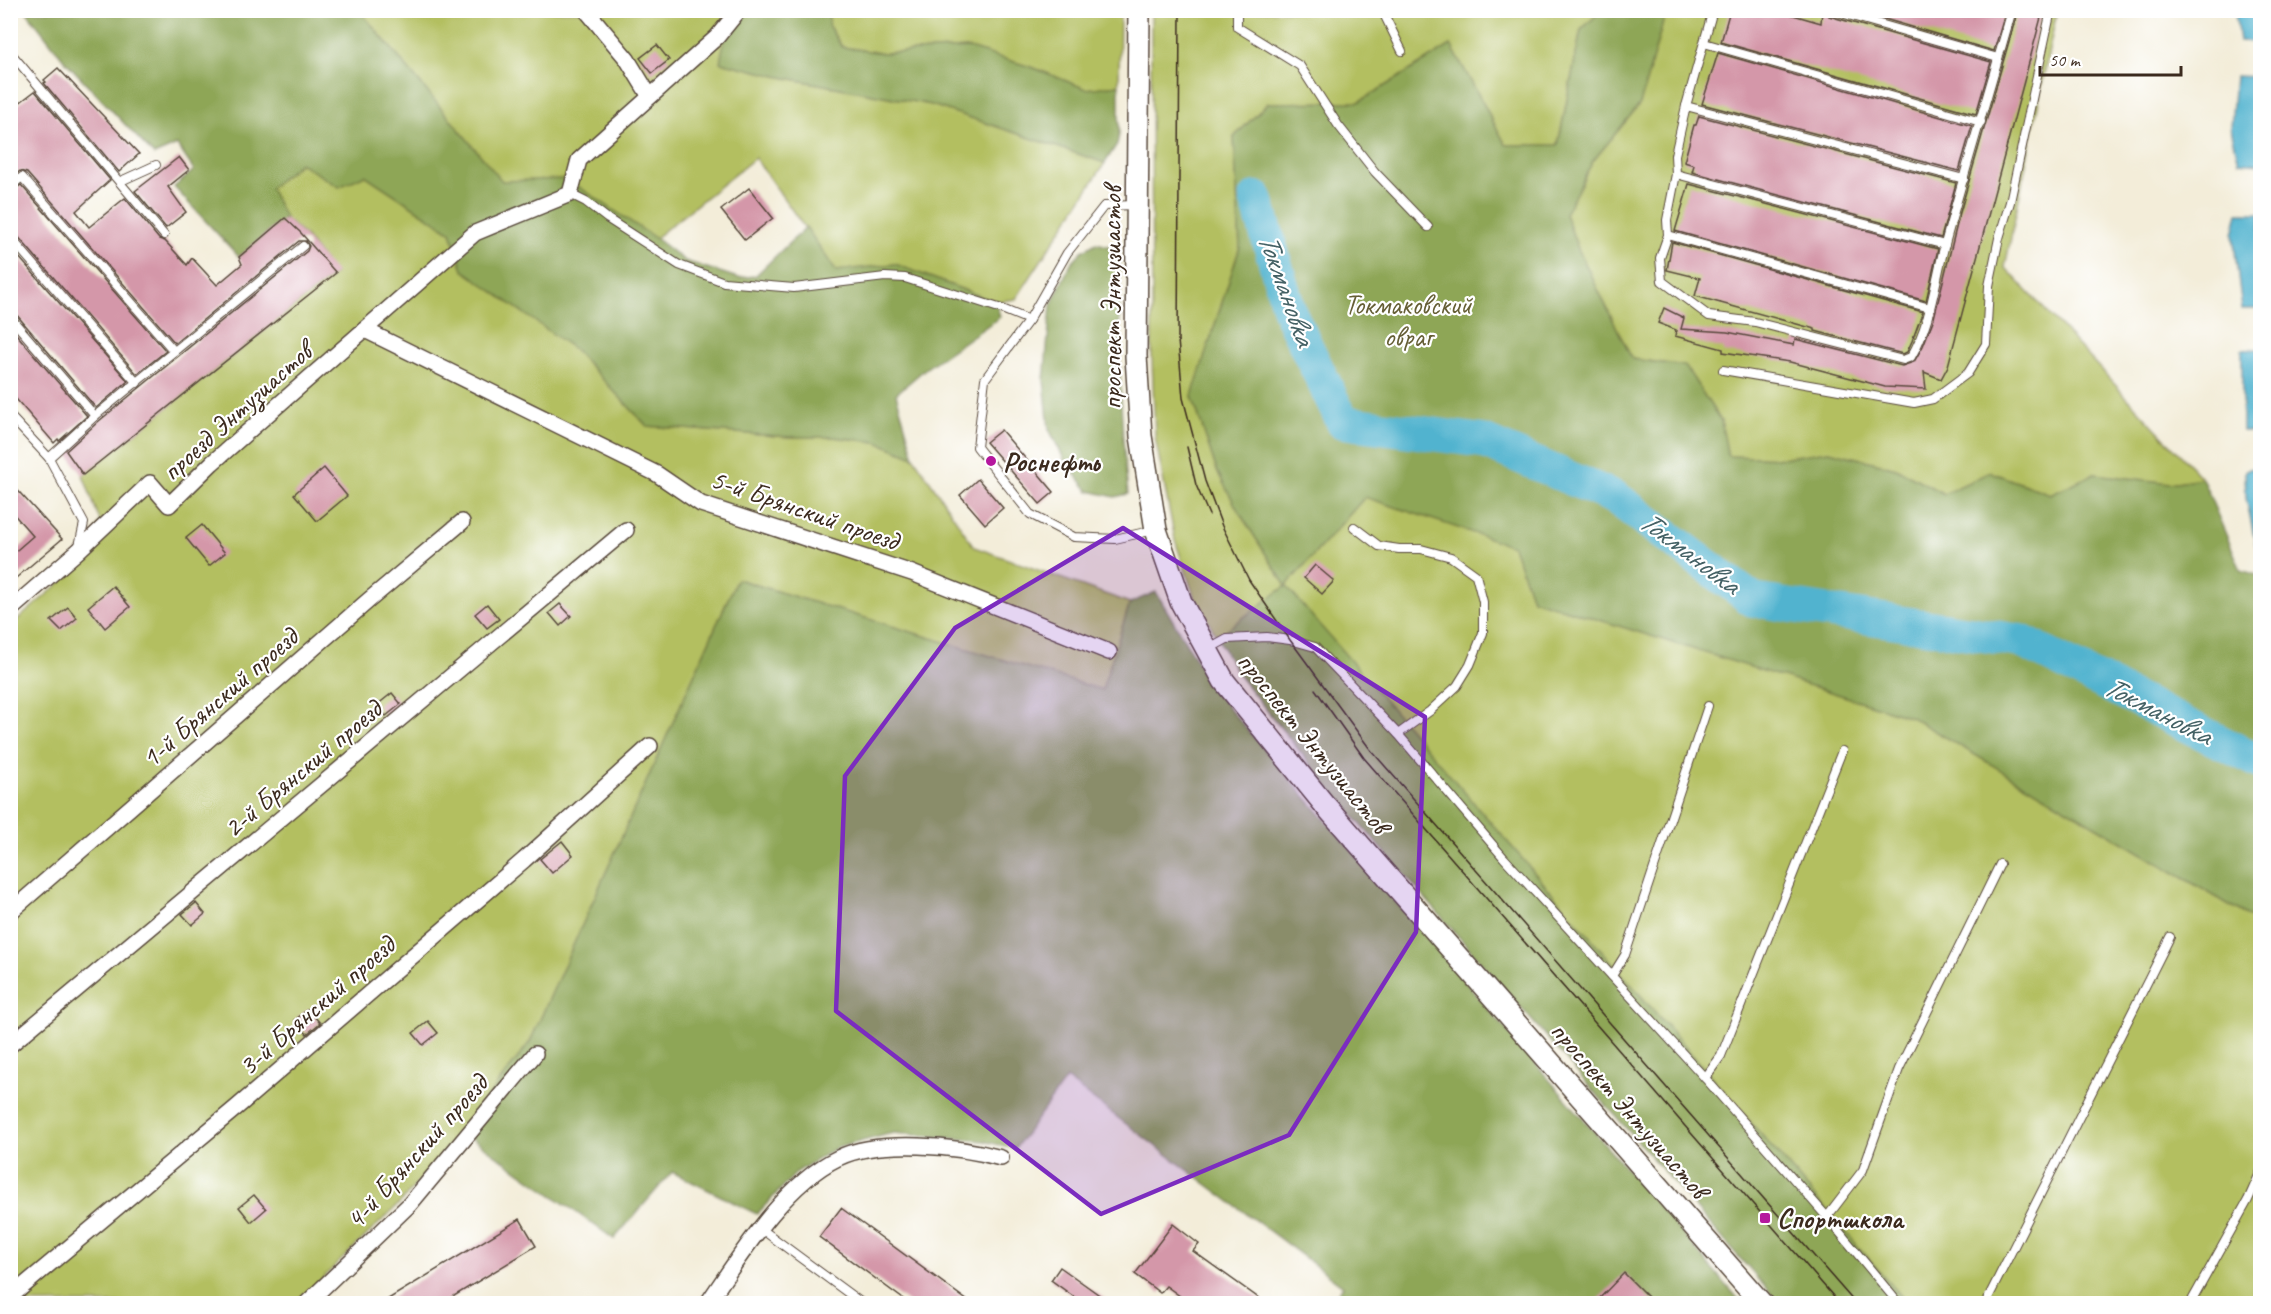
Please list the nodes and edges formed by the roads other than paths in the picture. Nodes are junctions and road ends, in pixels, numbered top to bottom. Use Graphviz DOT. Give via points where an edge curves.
graph roads {
  1 [pos="586,10"];
  2 [pos="739,10"];
  3 [pos="1138,10"];
  4 [pos="1237,10"];
  5 [pos="1382,10"];
  6 [pos="1713,10"];
  7 [pos="1831,10"];
  8 [pos="2012,10"];
  9 [pos="2051,10"];
  10 [pos="1704,43"];
  11 [pos="10,51"];
  12 [pos="1402,51"];
  13 [pos="1998,58"];
  14 [pos="650,95"];
  15 [pos="1686,106"];
  16 [pos="1981,122"];
  17 [pos="156,165"];
  18 [pos="1676,174"];
  19 [pos="1964,179"];
  20 [pos="121,181"];
  21 [pos="10,187"];
  22 [pos="570,194"];
  23 [pos="1138,205"];
  24 [pos="1428,227"];
  25 [pos="164,235"];
  26 [pos="1668,235"];
  27 [pos="10,237"];
  28 [pos="1945,244"];
  29 [pos="303,246"];
  30 [pos="1930,308"];
  31 [pos="10,317"];
  32 [pos="1029,320"];
  33 [pos="365,330"];
  34 [pos="174,351"];
  35 [pos="1723,370"];
  36 [pos="137,383"];
  37 [pos="10,416"];
  38 [pos="95,416"];
  39 [pos="49,458"];
  40 [pos="462,522"];
  41 [pos="1354,527"];
  42 [pos="626,530"];
  43 [pos="1155,530"];
  44 [pos="78,551"];
  45 [pos="10,610"];
  46 [pos="1207,651"];
  47 [pos="1109,652"];
  48 [pos="1708,706"];
  49 [pos="1398,734"];
  50 [pos="650,746"];
  51 [pos="1842,751"];
  52 [pos="2000,864"];
  53 [pos="10,912"];
  54 [pos="2170,937"];
  55 [pos="1612,976"];
  56 [pos="10,1046"];
  57 [pos="535,1054"];
  58 [pos="1705,1078"];
  59 [pos="1001,1158"];
  60 [pos="2260,1173"];
  61 [pos="1827,1217"];
  62 [pos="760,1228"];
  63 [pos="10,1297"];
  64 [pos="306,1304"];
  65 [pos="707,1304"];
  66 [pos="863,1304"];
  67 [pos="1762,1304"];
  68 [pos="1899,1304"];
  69 [pos="1985,1304"];
  70 [pos="2190,1304"];
  1 -- 14 [label="street" via="627,59"];
  2 -- 14 [label="street" via="717,37"];
  3 -- 23 [label="street, проспект Энтузиастов"];
  4 -- 24 [label="lane" via="1237,27 1300,66 1367,162"];
  5 -- 12 [label="lane"];
  6 -- 10 [label="lane"];
  7 -- 13 [label="lane"];
  8 -- 13 [label="lane"];
  9 -- 35 [label="lane" via="1989,286 1986,344 1968,374 1933,399 1914,403"];
  10 -- 15 [label="lane"];
  10 -- 16 [label="lane"];
  11 -- 20 [label="lane"];
  13 -- 16 [label="lane"];
  14 -- 22 [label="street" via="579,160"];
  15 -- 18 [label="lane" via="1675,155"];
  15 -- 19 [label="lane"];
  16 -- 19 [label="lane"];
  17 -- 20 [label="lane"];
  18 -- 26 [label="lane"];
  18 -- 28 [label="lane"];
  19 -- 28 [label="lane"];
  20 -- 25 [label="lane"];
  21 -- 34 [label="lane" via="22,177"];
  22 -- 32 [label="lane" via="679,265 724,282 794,288 905,278"];
  22 -- 33 [label="street" via="475,233"];
  23 -- 32 [label="lane" via="1104,206 1067,253"];
  23 -- 43 [label="street, проспект Энтузиастов" via="1136,356 1141,436"];
  26 -- 30 [label="lane"];
  26 -- 30 [label="lane" via="1660,258 1662,281 1709,316 1755,322 1903,360 1911,357"];
  27 -- 36 [label="lane"];
  28 -- 30 [label="lane"];
  29 -- 34 [label="lane"];
  31 -- 38 [label="lane"];
  32 -- 43 [label="lane" via="985,379 977,447 1030,514 1074,537 1115,539"];
  33 -- 44 [label="street, проезд Энтузиастов" via="169,505 150,483"];
  33 -- 47 [label="street, 5-й Брянский проезд" via="657,474 701,504 912,573"];
  34 -- 36 [label="lane"];
  36 -- 38 [label="lane"];
  37 -- 39 [label="lane"];
  38 -- 39 [label="lane"];
  39 -- 44 [label="lane" via="84,523"];
  40 -- 53 [label="street, 1-й Брянский проезд"];
  41 -- 49 [label="lane" via="1379,546 1451,556 1476,575 1483,602 1483,633 1470,665 1456,686 1430,711"];
  42 -- 56 [label="street, 2-й Брянский проезд"];
  43 -- 46 [label="street, проспект Энтузиастов" via="1180,602"];
  44 -- 45 [label="street, проезд Энтузиастов"];
  46 -- 49 [label="lane" via="1227,639 1290,640 1315,647"];
  46 -- 67 [label="street, проспект Энтузиастов" via="1224,681 1324,804"];
  48 -- 55 [label="lane" via="1625,955"];
  49 -- 55 [label="lane"];
  50 -- 63 [label="street, 3-й Брянский проезд" via="515,868"];
  51 -- 58 [label="lane" via="1721,1056"];
  52 -- 61 [label="lane" via="1899,1069 1863,1170"];
  54 -- 69 [label="lane"];
  55 -- 58 [label="lane"];
  57 -- 64 [label="street, 4-й Брянский проезд" via="410,1204"];
  58 -- 61 [label="lane"];
  59 -- 62 [label="street" via="980,1152 905,1146 839,1157 807,1177"];
  60 -- 70 [label="lane"];
  61 -- 68 [label="lane"];
  62 -- 65 [label="street"];
  62 -- 66 [label="lane"];
}
